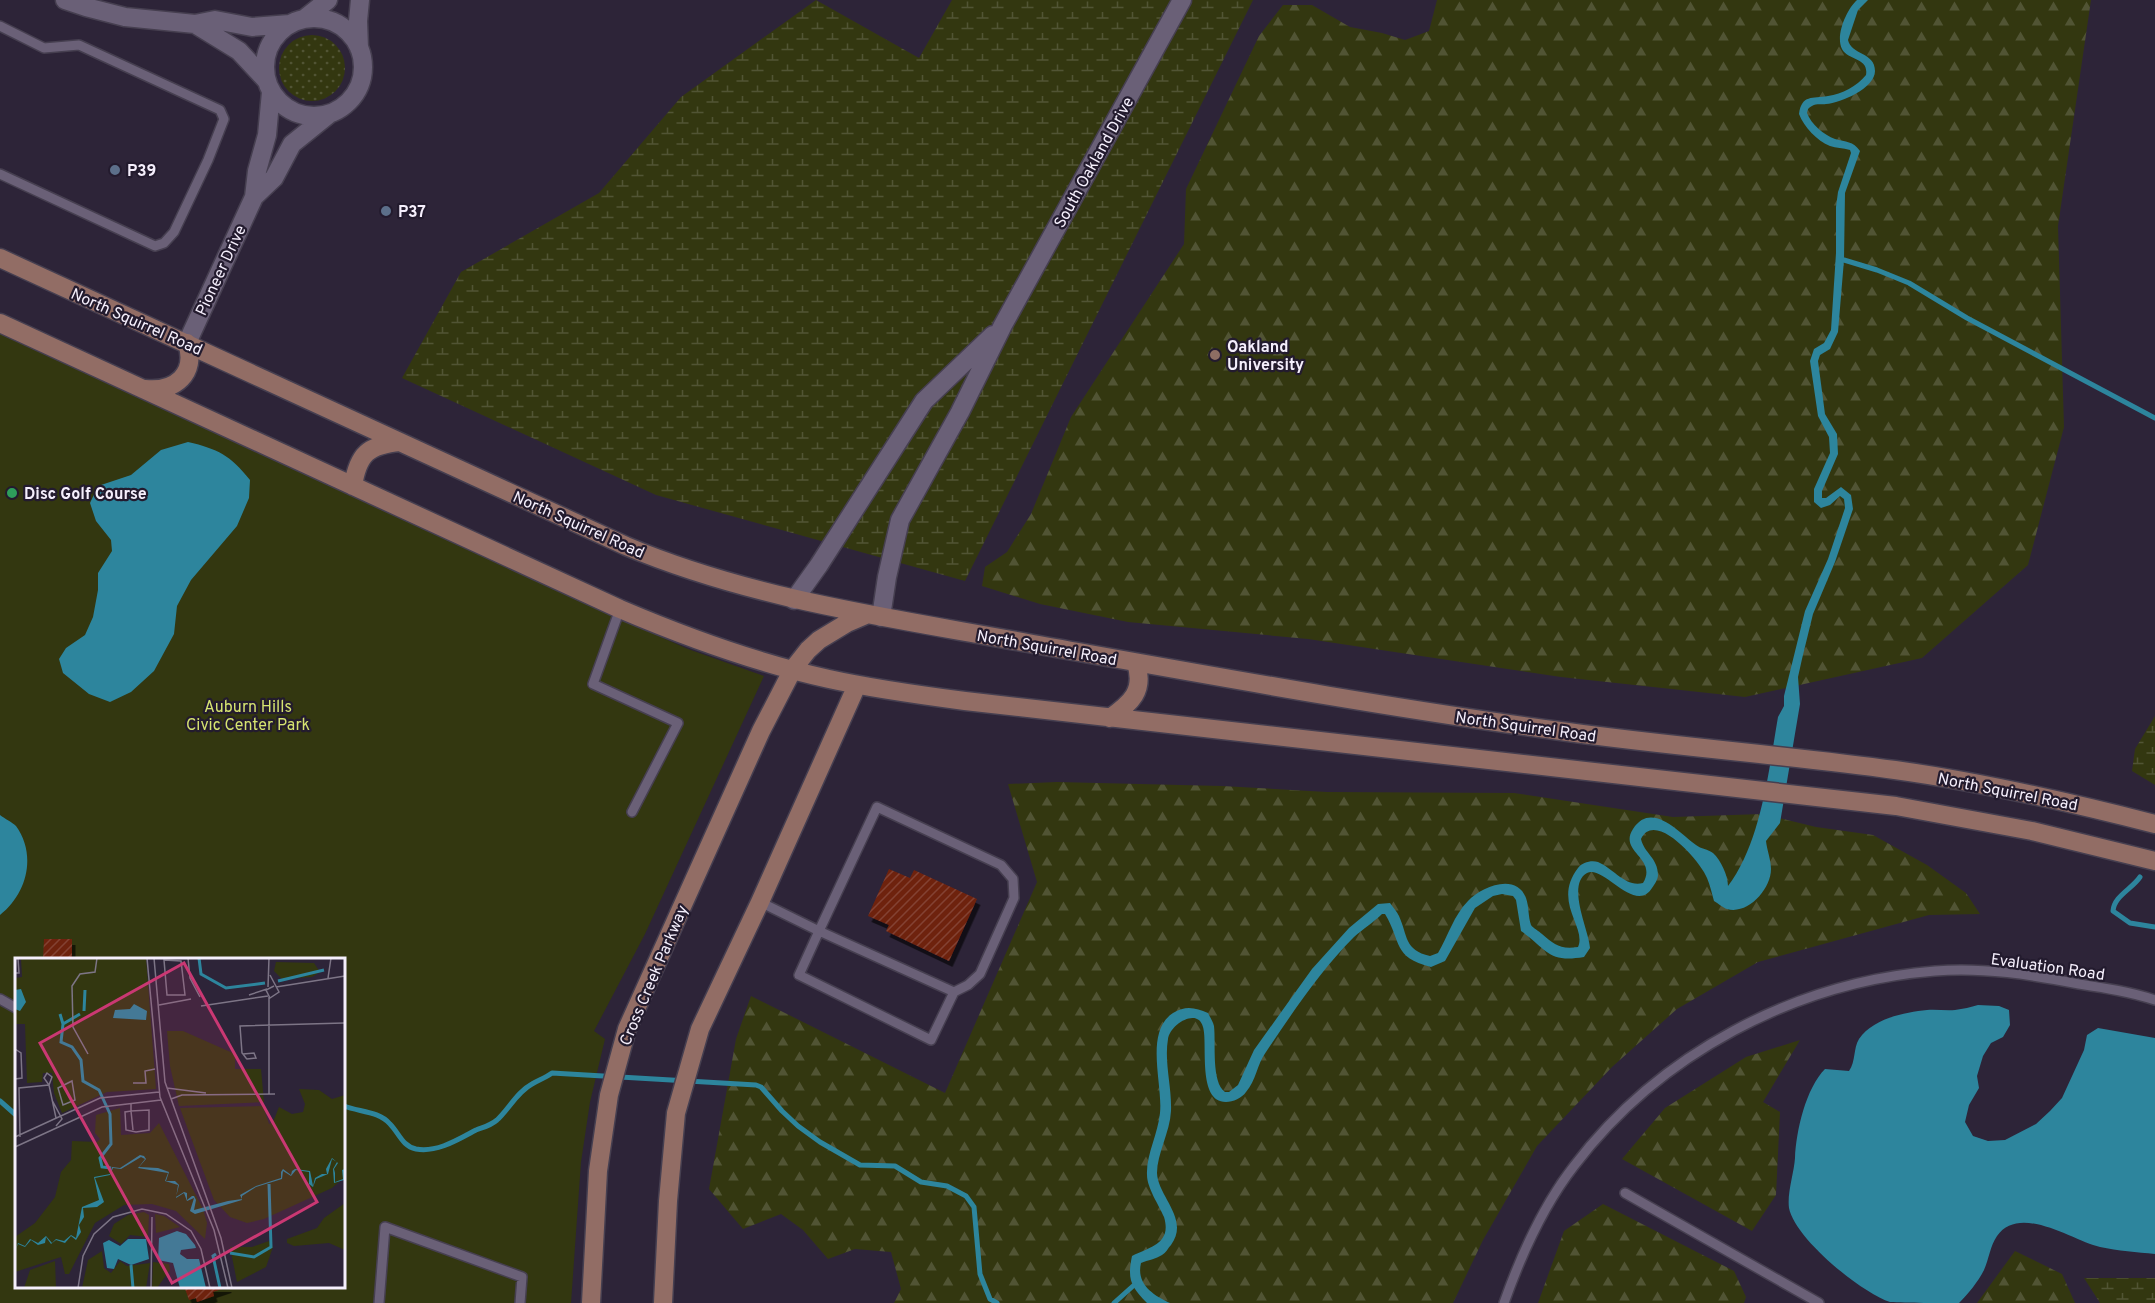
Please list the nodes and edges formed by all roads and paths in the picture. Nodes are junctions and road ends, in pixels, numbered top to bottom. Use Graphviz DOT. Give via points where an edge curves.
graph roads {
  1 [pos="65,0"];
  2 [pos="328,0"];
  3 [pos="360,0"];
  4 [pos="1182,0"];
  5 [pos="297,22"];
  6 [pos="195,24"];
  7 [pos="0,26"];
  8 [pos="359,48"];
  9 [pos="269,86"];
  10 [pos="329,114"];
  11 [pos="0,174"];
  12 [pos="254,197"];
  13 [pos="0,258"];
  14 [pos="0,323"];
  15 [pos="1003,325"];
  16 [pos="187,343"];
  17 [pos="140,388"];
  18 [pos="400,442"];
  19 [pos="353,486"];
  20 [pos="794,600"];
  21 [pos="620,609"];
  22 [pos="874,615"];
  23 [pos="1136,663"];
  24 [pos="793,669"];
  25 [pos="857,685"];
  26 [pos="1110,718"];
  27 [pos="632,812"];
  28 [pos="2155,824"];
  29 [pos="2155,861"];
  30 [pos="760,902"];
  31 [pos="819,931"];
  32 [pos="954,992"];
  33 [pos="0,999"];
  34 [pos="2155,1000"];
  35 [pos="15,1007"];
  36 [pos="1624,1193"];
  37 [pos="379,1303"];
  38 [pos="520,1303"];
  39 [pos="591,1303"];
  40 [pos="663,1303"];
  41 [pos="1504,1303"];
  42 [pos="1819,1303"];
  1 -- 6 [label="street" via="125,17"];
  2 -- 5 [label="street"];
  3 -- 8 [label="street"];
  4 -- 15 [label="street, South Oakland Drive"];
  5 -- 6 [label="street" via="252,27 215,20"];
  5 -- 8 [label="street" via="320,19 335,23 349,33"];
  5 -- 9 [label="street" via="277,35 268,48 265,64"];
  6 -- 9 [label="street" via="239,51"];
  7 -- 11 [label="lane" via="44,48 79,45 220,110 224,118 174,232 155,246"];
  8 -- 10 [label="street" via="363,66 356,92"];
  9 -- 10 [label="street" via="282,105 296,113"];
  9 -- 12 [label="street, Pioneer Drive" via="267,135"];
  10 -- 12 [label="street, Pioneer Drive" via="292,144 274,178"];
  12 -- 16 [label="street, Pioneer Drive"];
  13 -- 16 [label="main road, North Squirrel Road"];
  14 -- 17 [label="main road, North Squirrel Road"];
  15 -- 20 [label="street, South Oakland Drive" via="924,401"];
  15 -- 22 [label="street, South Oakland Drive" via="900,520"];
  16 -- 17 [label="main road" via="191,361 182,378 165,388"];
  16 -- 18 [label="main road, North Squirrel Road"];
  17 -- 19 [label="main road, North Squirrel Road"];
  18 -- 19 [label="main road" via="369,450 356,468"];
  18 -- 20 [label="main road, North Squirrel Road" via="657,559"];
  19 -- 21 [label="main road, North Squirrel Road"];
  20 -- 22 [label="main road, North Squirrel Road"];
  21 -- 24 [label="main road, North Squirrel Road" via="709,645"];
  21 -- 27 [label="lane" via="593,684 678,723"];
  22 -- 23 [label="main road, North Squirrel Road"];
  22 -- 24 [label="main road, Cross Creek Parkway" via="840,627 819,640"];
  23 -- 26 [label="main road" via="1137,690 1132,700"];
  23 -- 28 [label="main road, North Squirrel Road" via="1572,733 1940,777"];
  24 -- 25 [label="main road, North Squirrel Road"];
  24 -- 39 [label="main road, Cross Creek Parkway" via="761,731 627,1029 609,1095 598,1171"];
  25 -- 26 [label="main road, North Squirrel Road"];
  25 -- 30 [label="main road"];
  26 -- 29 [label="main road, North Squirrel Road" via="1833,798 1948,814"];
  30 -- 31 [label="lane"];
  30 -- 40 [label="main road" via="700,1029 676,1113"];
  31 -- 32 [label="lane"];
  31 -- 32 [label="lane" via="799,975 931,1040"];
  31 -- 32 [label="lane" via="877,807 1001,865 1013,879 1014,898 980,974"];
  33 -- 35 [label="lane"];
  34 -- 41 [label="lane, Evaluation Road" via="2030,975 1936,971 1832,990 1731,1032 1658,1080 1627,1107 1573,1166 1532,1233"];
  36 -- 42 [label="lane"];
  37 -- 38 [label="lane" via="385,1227 522,1277"];
}
